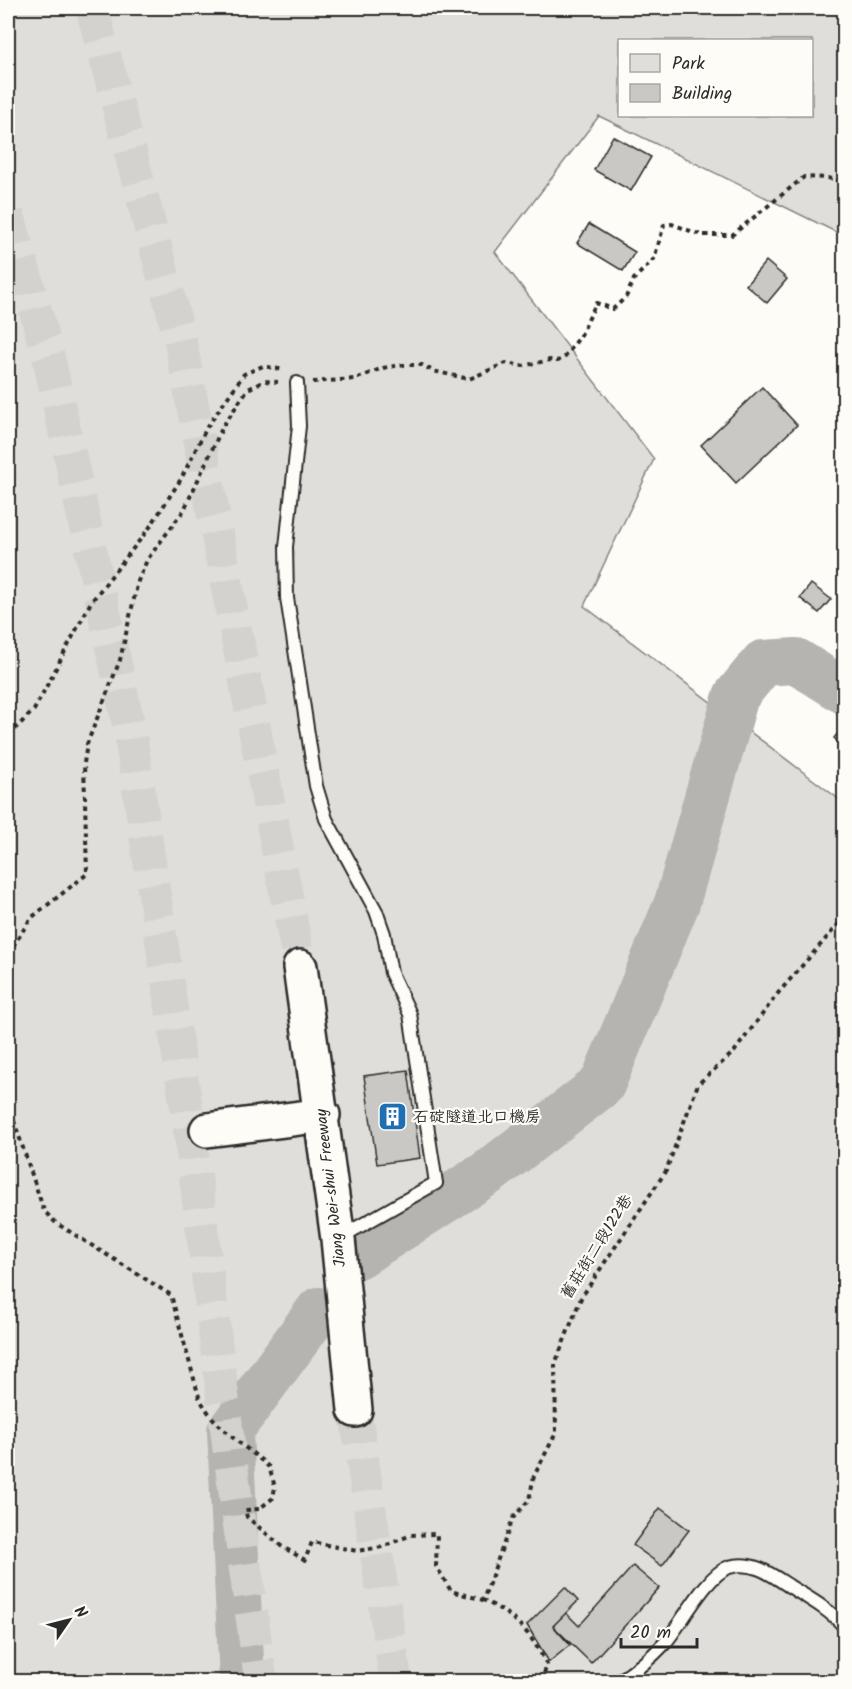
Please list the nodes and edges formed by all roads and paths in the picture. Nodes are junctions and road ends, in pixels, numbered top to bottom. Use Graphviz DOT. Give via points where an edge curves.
graph roads {
  1 [pos="844,182"];
  2 [pos="664,225"];
  3 [pos="297,383"];
  4 [pos="844,918"];
  5 [pos="8,954"];
  6 [pos="300,967"];
  7 [pos="8,1103"];
  8 [pos="323,1115"];
  9 [pos="207,1130"];
  10 [pos="338,1239"];
  11 [pos="355,1410"];
  12 [pos="483,1600"];
  13 [pos="844,1626"];
  14 [pos="541,1682"];
  15 [pos="618,1682"];
  1 -- 2 [label="path" via="804,177 732,235 701,236 672,224"];
  3 -- 5 [label="path" via="264,381 248,389 223,426 184,510 147,560 138,581 120,660 87,744 87,874 30,918"];
  3 -- 10 [label="lane" via="299,426 286,547 287,598 316,786 326,819 376,911 391,973 410,1014 436,1184"];
  4 -- 12 [label="path, 舊莊街二段122巷" via="779,992 734,1052 699,1084 666,1171 581,1298 555,1364 556,1433 534,1476 529,1500 513,1518"];
  6 -- 8 [label="highway, Jiang Wei-shui Freeway"];
  7 -- 12 [label="path" via="44,1211 56,1223 171,1295 206,1410 218,1426 269,1467 273,1477 273,1498 259,1509 245,1510 247,1517 281,1546 305,1560 312,1542 357,1551 411,1535 437,1534 436,1566 451,1590"];
  8 -- 9 [label="highway"];
  8 -- 10 [label="highway, Jiang Wei-shui Freeway"];
  10 -- 11 [label="highway, Jiang Wei-shui Freeway"];
  12 -- 14 [label="path" via="520,1622 534,1640 547,1665"];
  13 -- 15 [label="lane" via="766,1571 748,1565 728,1568 713,1580 665,1644"];
}
